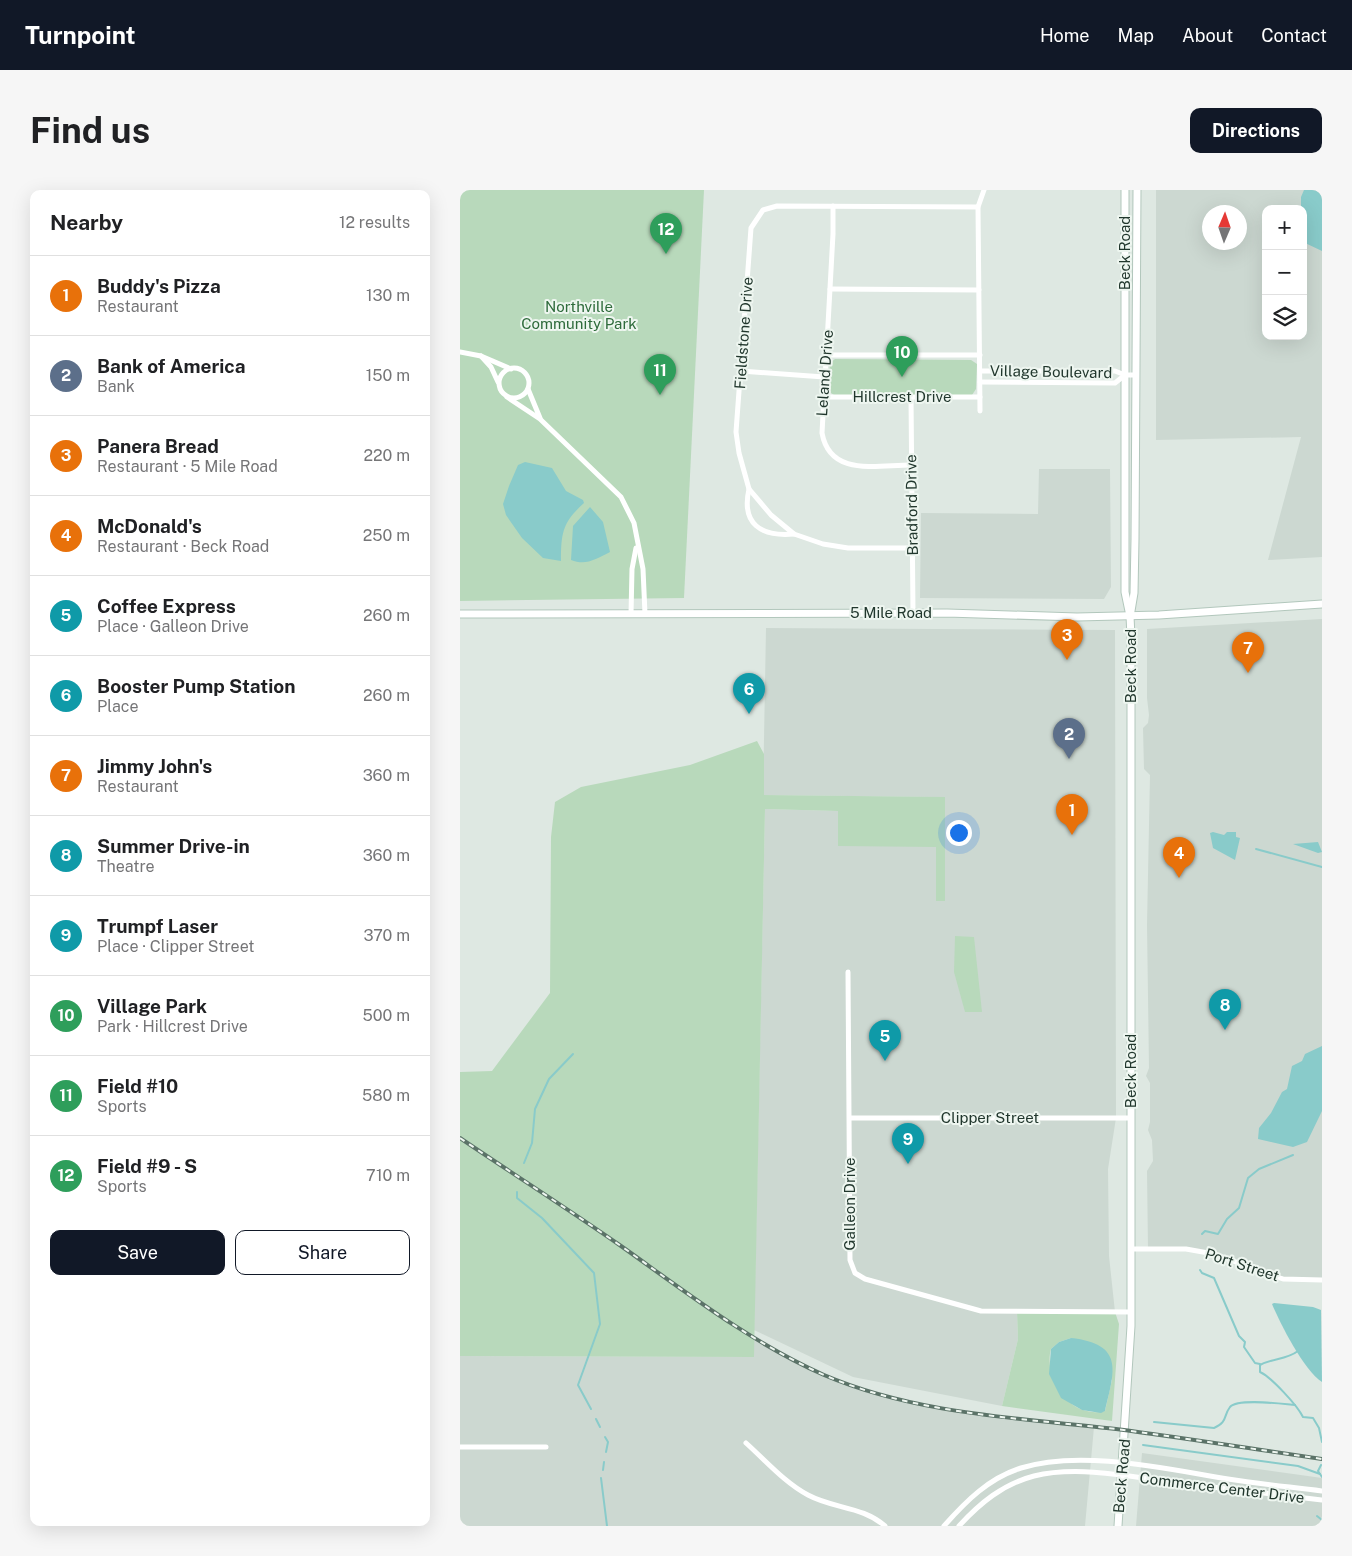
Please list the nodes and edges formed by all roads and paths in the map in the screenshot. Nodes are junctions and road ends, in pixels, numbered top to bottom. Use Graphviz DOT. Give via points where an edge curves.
graph roads {
  1 [pos="984,190"];
  2 [pos="1125,190"];
  3 [pos="1138,190"];
  4 [pos="833,206"];
  5 [pos="978,207"];
  6 [pos="830,289"];
  7 [pos="979,290"];
  8 [pos="460,352"];
  9 [pos="826,355"];
  10 [pos="980,355"];
  11 [pos="481,356"];
  12 [pos="512,369"];
  13 [pos="741,371"];
  14 [pos="980,371"];
  15 [pos="1125,375"];
  16 [pos="1136,375"];
  17 [pos="824,377"];
  18 [pos="980,382"];
  19 [pos="499,386"];
  20 [pos="528,390"];
  21 [pos="507,397"];
  22 [pos="823,397"];
  23 [pos="911,397"];
  24 [pos="980,397"];
  25 [pos="980,411"];
  26 [pos="540,419"];
  27 [pos="911,465"];
  28 [pos="749,489"];
  29 [pos="794,534"];
  30 [pos="637,545"];
  31 [pos="913,548"];
  32 [pos="1322,604"];
  33 [pos="913,613"];
  34 [pos="460,614"];
  35 [pos="631,614"];
  36 [pos="645,614"];
  37 [pos="1130,616"];
  38 [pos="848,972"];
  39 [pos="850,1118"];
  40 [pos="1131,1118"];
  41 [pos="1131,1249"];
  42 [pos="1322,1280"];
  43 [pos="1131,1312"];
  44 [pos="746,1443"];
  45 [pos="460,1447"];
  46 [pos="546,1447"];
  47 [pos="1072,1461"];
  48 [pos="1123,1464"];
  49 [pos="1071,1472"];
  50 [pos="1122,1476"];
  51 [pos="1322,1491"];
  52 [pos="1322,1500"];
  53 [pos="885,1526"];
  54 [pos="944,1526"];
  55 [pos="959,1526"];
  56 [pos="1118,1526"];
  1 -- 5 [label="street"];
  2 -- 15 [label="main road, Beck Road"];
  3 -- 16 [label="main road, Beck Road"];
  4 -- 5 [label="street, Fieldstone Drive"];
  4 -- 6 [label="street, Leland Drive"];
  4 -- 13 [label="street, Fieldstone Drive" via="777,206 763,210 754,222"];
  5 -- 7 [label="street"];
  6 -- 7 [label="street"];
  6 -- 9 [label="street, Leland Drive"];
  7 -- 10 [label="street"];
  8 -- 11 [label="street"];
  9 -- 10 [label="street"];
  9 -- 17 [label="street, Leland Drive"];
  10 -- 14 [label="street"];
  11 -- 12 [label="street"];
  11 -- 19 [label="street" via="491,367"];
  12 -- 19 [label="street" via="504,373"];
  12 -- 20 [label="street" via="521,370 527,376"];
  13 -- 17 [label="street"];
  13 -- 28 [label="street, Fieldstone Drive" via="736,432"];
  14 -- 15 [label="street, Village Boulevard" via="1115,371"];
  14 -- 18 [label="street"];
  15 -- 16 [label="street"];
  15 -- 18 [label="street, Village Boulevard" via="1115,383"];
  15 -- 37 [label="main road, Beck Road" via="1125,592"];
  16 -- 37 [label="main road, Beck Road" via="1134,593"];
  17 -- 22 [label="street, Leland Drive"];
  18 -- 24 [label="street"];
  19 -- 21 [label="street"];
  20 -- 21 [label="street" via="521,396"];
  20 -- 26 [label="street"];
  21 -- 26 [label="street"];
  22 -- 23 [label="street, Hillcrest Drive"];
  22 -- 27 [label="street, Leland Drive" via="822,433 829,454 842,464"];
  23 -- 24 [label="street, Hillcrest Drive"];
  23 -- 27 [label="street, Bradford Drive"];
  24 -- 25 [label="street"];
  26 -- 30 [label="street" via="621,497 634,523"];
  27 -- 31 [label="street, Bradford Drive"];
  28 -- 29 [label="street, Fieldstone Drive"];
  28 -- 29 [label="street" via="746,504 759,530 777,536"];
  29 -- 31 [label="street, Fieldstone Drive" via="848,548"];
  30 -- 35 [label="street" via="632,569"];
  30 -- 36 [label="street" via="643,569"];
  31 -- 33 [label="street, Bradford Drive"];
  32 -- 37 [label="main road, 5 Mile Road"];
  33 -- 36 [label="main road, 5 Mile Road"];
  33 -- 37 [label="main road, 5 Mile Road"];
  34 -- 35 [label="main road, 5 Mile Road"];
  35 -- 36 [label="main road, 5 Mile Road"];
  37 -- 40 [label="main road, Beck Road"];
  38 -- 39 [label="street, Galleon Drive"];
  39 -- 40 [label="street, Clipper Street"];
  39 -- 43 [label="street, Galleon Drive" via="850,1260 859,1277 981,1311"];
  40 -- 41 [label="main road, Beck Road"];
  41 -- 42 [label="street, Port Street" via="1186,1249 1214,1254 1283,1279"];
  41 -- 43 [label="main road, Beck Road"];
  43 -- 48 [label="main road, Beck Road"];
  44 -- 53 [label="street" via="801,1492 863,1511"];
  45 -- 46 [label="street"];
  47 -- 48 [label="street, Commerce Center Drive"];
  47 -- 49 [label="street"];
  47 -- 54 [label="street, Commerce Center Drive" via="1035,1464 995,1479 968,1499"];
  48 -- 50 [label="main road, Beck Road"];
  48 -- 51 [label="street, Commerce Center Drive"];
  49 -- 50 [label="street, Commerce Center Drive"];
  49 -- 55 [label="street, Commerce Center Drive" via="1035,1476 999,1490"];
  50 -- 52 [label="street, Commerce Center Drive"];
  50 -- 56 [label="main road, Beck Road"];
}
